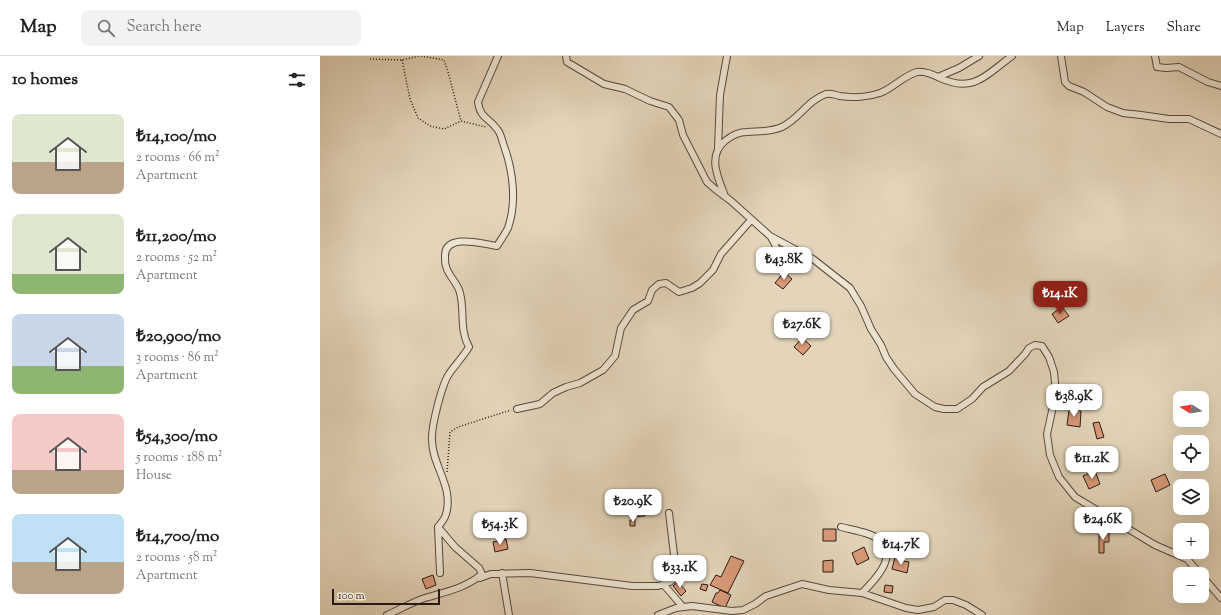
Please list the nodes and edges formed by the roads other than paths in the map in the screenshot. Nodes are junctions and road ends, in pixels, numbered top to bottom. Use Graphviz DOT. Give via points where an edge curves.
graph roads {
  1 [pos="498,56"];
  2 [pos="566,56"];
  3 [pos="727,56"];
  4 [pos="979,56"];
  5 [pos="1012,56"];
  6 [pos="1061,56"];
  7 [pos="1155,56"];
  8 [pos="938,77"];
  9 [pos="1221,86"];
  10 [pos="1221,134"];
  11 [pos="718,148"];
  12 [pos="725,196"];
  13 [pos="751,220"];
  14 [pos="770,236"];
  15 [pos="783,268"];
  16 [pos="517,409"];
  17 [pos="669,513"];
  18 [pos="438,527"];
  19 [pos="841,527"];
  20 [pos="1194,567"];
  21 [pos="440,572"];
  22 [pos="502,574"];
  23 [pos="475,580"];
  24 [pos="663,584"];
  25 [pos="1209,584"];
  26 [pos="862,593"];
  27 [pos="1221,598"];
  28 [pos="682,607"];
  29 [pos="387,615"];
  30 [pos="509,615"];
  31 [pos="658,615"];
  32 [pos="982,615"];
  1 -- 18 [label="street" via="478,102 482,116 498,129 508,159 512,180 512,211 508,228 496,246 476,242 455,242 448,246 445,253 446,266 460,292 464,338 469,347 448,376 435,419 432,439 434,454 448,497 446,515"];
  2 -- 12 [label="street" via="567,62 604,84 625,89 669,107 679,120 683,134 707,182"];
  3 -- 11 [label="street" via="720,95"];
  4 -- 8 [label="street"];
  5 -- 8 [label="street" via="979,82 952,83"];
  6 -- 10 [label="street" via="1065,82 1107,107 1141,116 1189,119"];
  7 -- 9 [label="street" via="1157,67 1179,68"];
  8 -- 11 [label="street" via="918,72 880,93 854,97 829,93 816,99 782,127 734,135"];
  11 -- 12 [label="street" via="715,170"];
  12 -- 13 [label="street"];
  13 -- 14 [label="street"];
  13 -- 16 [label="street" via="700,283 679,292 666,283 659,284 652,290 648,301 634,310 621,328 615,356 603,370 553,393 540,404"];
  14 -- 15 [label="street"];
  14 -- 20 [label="street" via="813,260 850,288 894,369 915,394 935,407 957,409 972,399 983,387 1009,371 1029,348 1035,345 1042,346 1054,372 1056,393 1047,434 1050,455 1059,477 1075,497 1155,544 1187,559"];
  17 -- 24 [label="street" via="676,571 670,582"];
  18 -- 21 [label="street"];
  18 -- 23 [label="street" via="455,547 479,568 482,574"];
  19 -- 26 [label="street" via="868,534 882,541 885,546 884,567"];
  22 -- 23 [label="street" via="491,574"];
  22 -- 24 [label="street" via="530,573 632,586"];
  22 -- 30 [label="street"];
  23 -- 29 [label="street" via="451,592 423,599"];
  24 -- 28 [label="street"];
  25 -- 27 [label="street"];
  26 -- 28 [label="street" via="802,584 766,596 743,610 732,612"];
  26 -- 32 [label="street" via="918,610 934,607 945,600 953,600"];
  28 -- 31 [label="street"];
}
